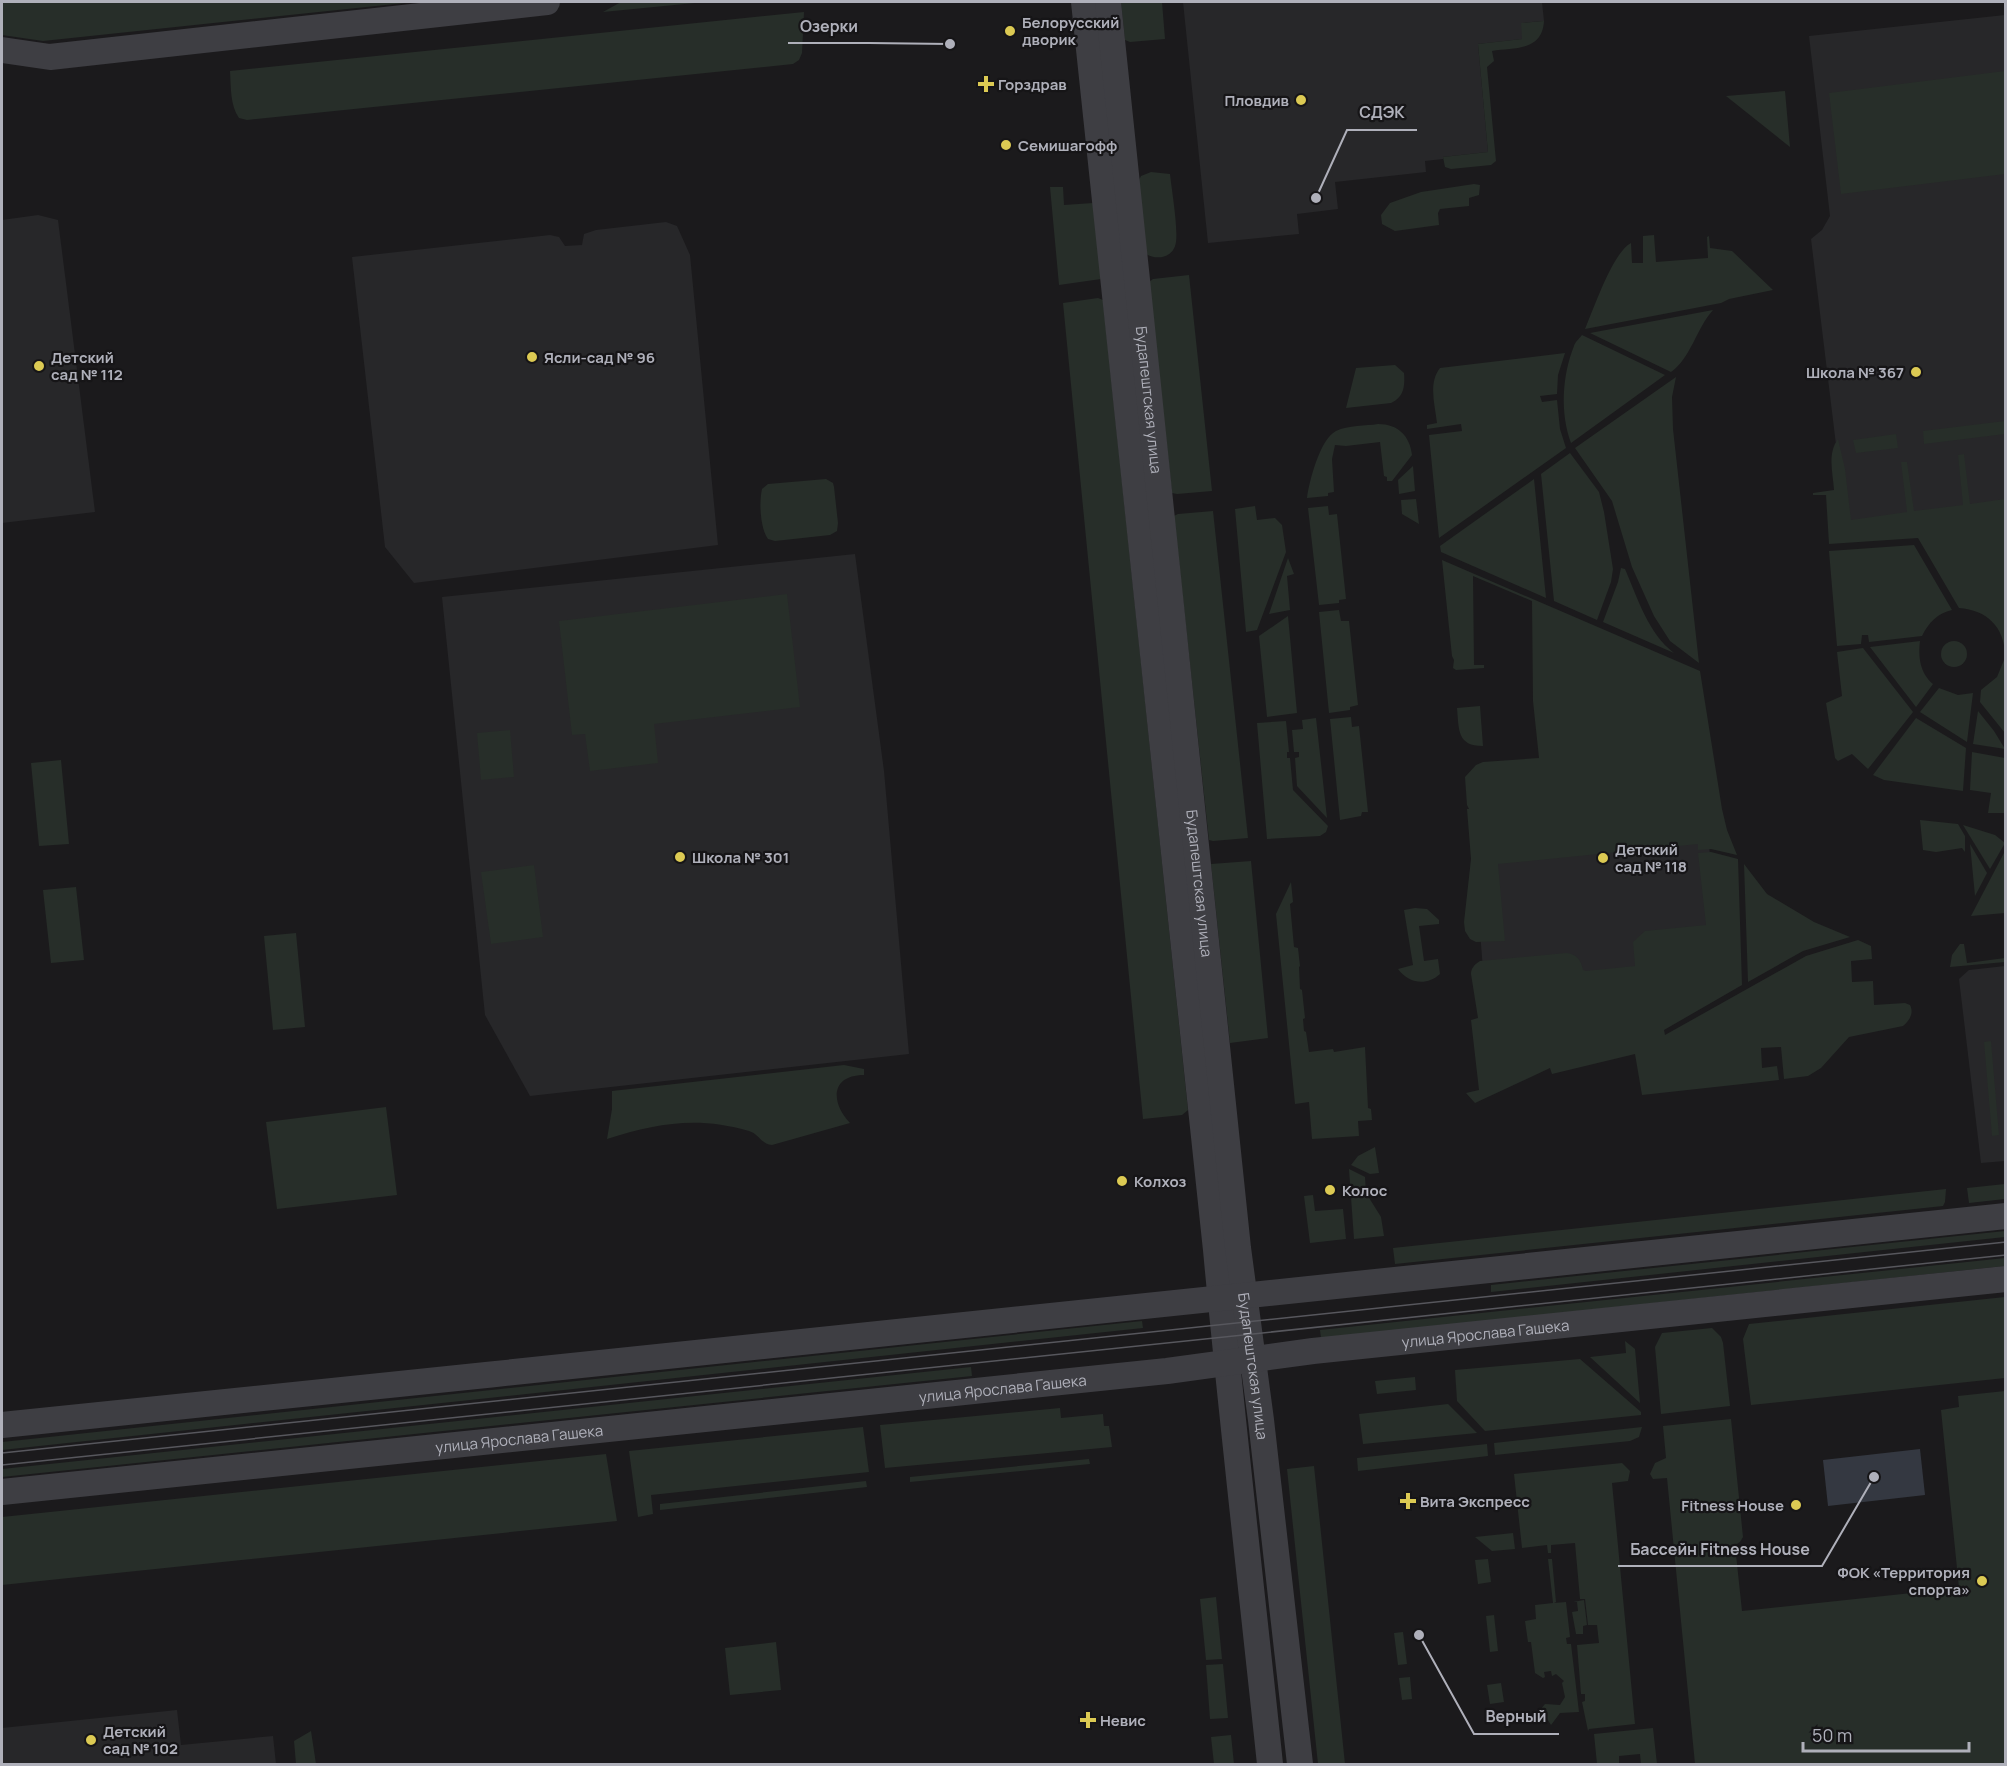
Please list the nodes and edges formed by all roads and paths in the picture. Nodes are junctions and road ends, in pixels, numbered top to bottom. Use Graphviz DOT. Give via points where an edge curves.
graph roads {
  1 [pos="547,2"];
  2 [pos="1084,2"];
  3 [pos="1108,2"];
  4 [pos="2,50"];
  5 [pos="2006,1216"];
  6 [pos="2006,1279"];
  7 [pos="1232,1296"];
  8 [pos="1253,1358"];
  9 [pos="1226,1362"];
  10 [pos="2,1425"];
  11 [pos="2,1492"];
  12 [pos="1270,1764"];
  13 [pos="1299,1764"];
  1 -- 4 [label="street" via="50,57"];
  2 -- 7 [label="street, Будапештская улица"];
  3 -- 7 [label="street, Будапештская улица" via="1162,529"];
  5 -- 7 [label="street"];
  6 -- 8 [label="street, улица Ярослава Гашека"];
  7 -- 8 [label="street, Будапештская улица"];
  7 -- 9 [label="street, Будапештская улица"];
  7 -- 10 [label="street"];
  8 -- 9 [label="street, улица Ярослава Гашека"];
  8 -- 13 [label="street, Будапештская улица"];
  9 -- 11 [label="street, улица Ярослава Гашека"];
  9 -- 12 [label="street, Будапештская улица"];
}
